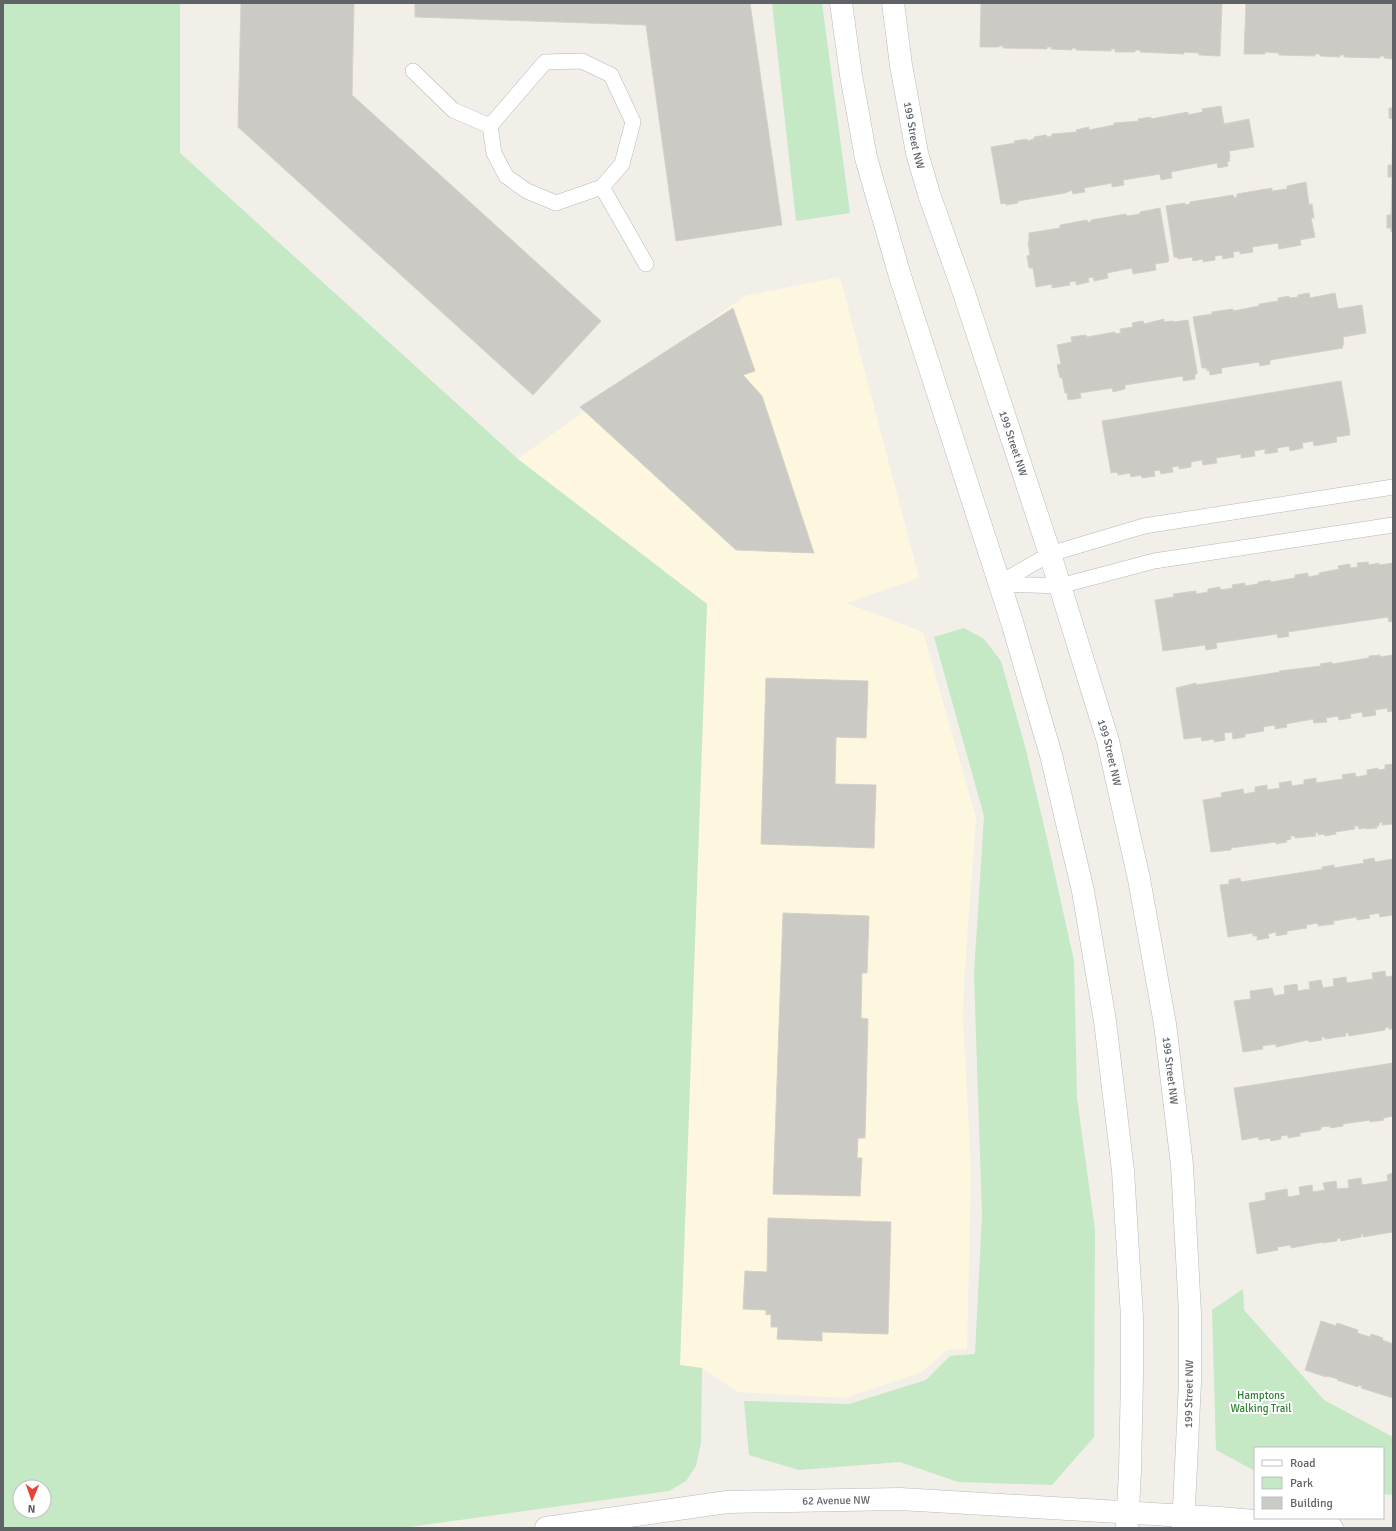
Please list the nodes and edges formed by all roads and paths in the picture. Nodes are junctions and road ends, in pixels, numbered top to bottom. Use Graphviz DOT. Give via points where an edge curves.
graph roads {
  1 [pos="841,3"];
  2 [pos="893,3"];
  3 [pos="413,70"];
  4 [pos="490,126"];
  5 [pos="602,187"];
  6 [pos="646,264"];
  7 [pos="1393,487"];
  8 [pos="1393,526"];
  9 [pos="1050,554"];
  10 [pos="998,584"];
  11 [pos="1060,586"];
  12 [pos="1127,1520"];
  13 [pos="1184,1522"];
  14 [pos="546,1528"];
  15 [pos="1332,1528"];
  1 -- 10 [label="main road" via="866,158 900,276"];
  2 -- 9 [label="main road, 199 Street NW" via="917,153"];
  3 -- 4 [label="lane" via="453,110"];
  4 -- 5 [label="lane" via="494,153 506,176 527,191 556,202"];
  4 -- 5 [label="lane" via="545,62 582,61 611,75 633,122 622,164"];
  5 -- 6 [label="lane"];
  7 -- 9 [label="lane" via="1144,526"];
  8 -- 11 [label="lane" via="1154,560"];
  9 -- 10 [label="lane"];
  9 -- 11 [label="main road, 199 Street NW"];
  10 -- 11 [label="lane"];
  10 -- 12 [label="main road" via="1012,622 1051,755 1082,891 1105,1021 1123,1171 1131,1302 1132,1385"];
  11 -- 13 [label="main road, 199 Street NW" via="1108,741 1139,879 1165,1024 1182,1166 1188,1270 1190,1382"];
  12 -- 13 [label="main road, 62 Avenue NW"];
  12 -- 14 [label="main road, 62 Avenue NW" via="900,1499 727,1502"];
  13 -- 15 [label="main road"];
}
